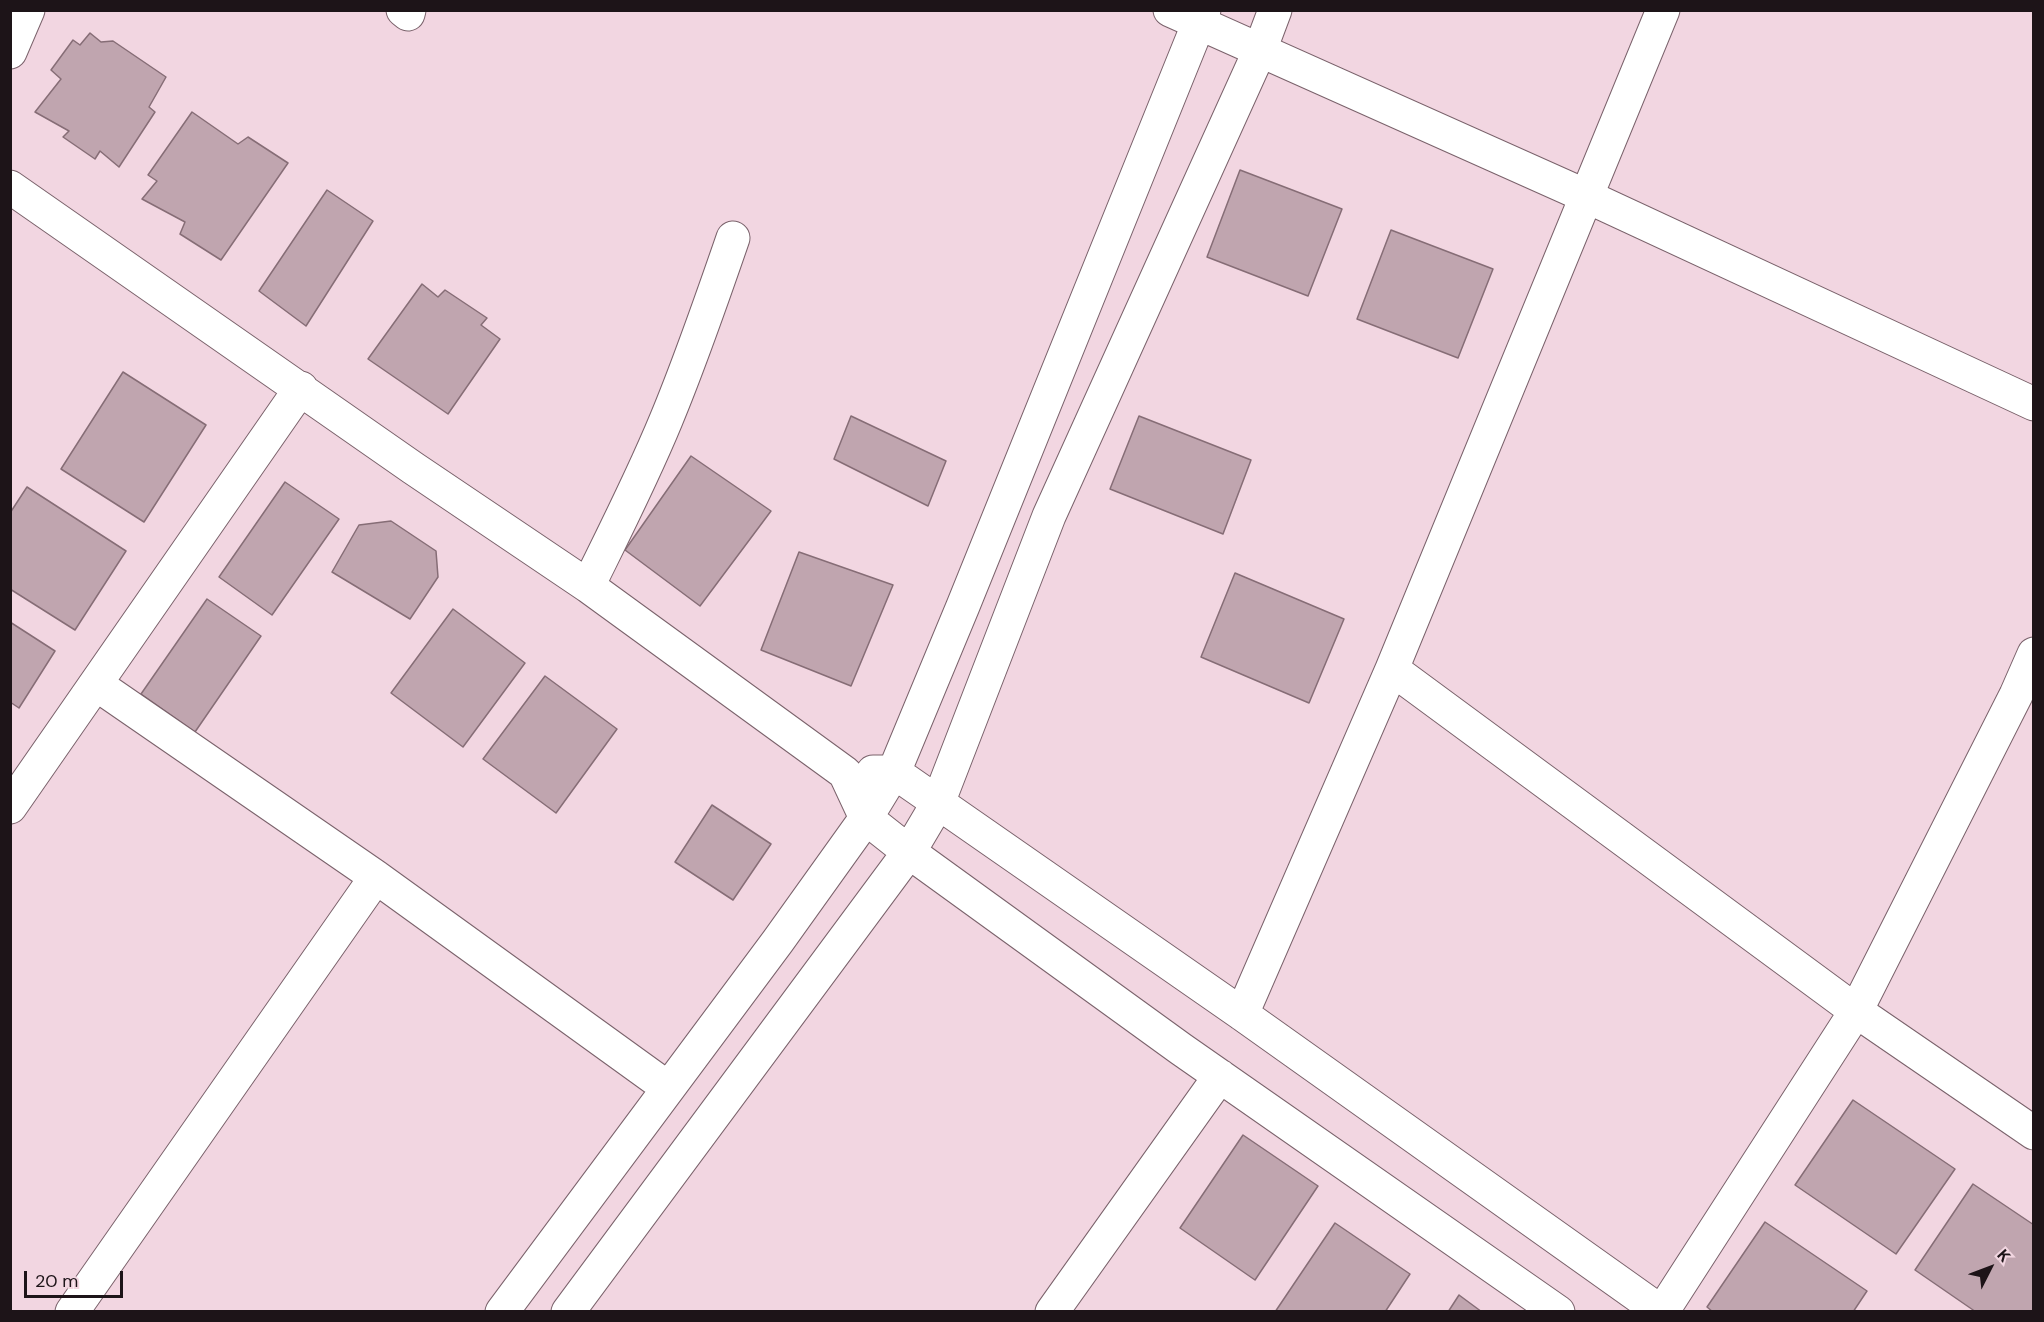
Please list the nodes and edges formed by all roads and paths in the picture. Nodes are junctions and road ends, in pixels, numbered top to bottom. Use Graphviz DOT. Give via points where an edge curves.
graph roads {
  1 [pos="28,10"];
  2 [pos="403,10"];
  3 [pos="409,10"];
  4 [pos="1275,10"];
  5 [pos="1663,10"];
  6 [pos="1191,15"];
  7 [pos="1260,50"];
  8 [pos="10,52"];
  9 [pos="10,187"];
  10 [pos="1586,196"];
  11 [pos="733,238"];
  12 [pos="301,388"];
  13 [pos="2034,404"];
  14 [pos="588,586"];
  15 [pos="2034,654"];
  16 [pos="1392,669"];
  17 [pos="96,684"];
  18 [pos="2025,701"];
  19 [pos="845,772"];
  20 [pos="894,772"];
  21 [pos="938,803"];
  22 [pos="10,807"];
  23 [pos="866,818"];
  24 [pos="909,852"];
  25 [pos="376,878"];
  26 [pos="1856,1011"];
  27 [pos="1242,1014"];
  28 [pos="1220,1076"];
  29 [pos="668,1088"];
  30 [pos="2034,1133"];
  31 [pos="72,1311"];
  32 [pos="502,1311"];
  33 [pos="568,1311"];
  34 [pos="1052,1311"];
  35 [pos="1558,1311"];
  36 [pos="1661,1311"];
  1 -- 8 [label="street"];
  2 -- 3 [label="street" via="408,14"];
  4 -- 7 [label="street"];
  5 -- 10 [label="street"];
  6 -- 7 [label="street"];
  6 -- 20 [label="street" via="963,606"];
  7 -- 10 [label="street"];
  7 -- 21 [label="street" via="1049,516"];
  9 -- 12 [label="street"];
  10 -- 13 [label="street"];
  10 -- 16 [label="street"];
  11 -- 14 [label="street" via="666,421"];
  12 -- 14 [label="street"];
  12 -- 17 [label="street"];
  14 -- 19 [label="street"];
  15 -- 18 [label="street"];
  16 -- 26 [label="street"];
  16 -- 27 [label="street"];
  17 -- 22 [label="street"];
  17 -- 25 [label="street"];
  18 -- 26 [label="street"];
  19 -- 20 [label="street"];
  19 -- 23 [label="street"];
  20 -- 21 [label="street"];
  20 -- 23 [label="street"];
  21 -- 24 [label="street"];
  21 -- 27 [label="street"];
  23 -- 24 [label="street"];
  23 -- 29 [label="street"];
  24 -- 28 [label="street"];
  24 -- 33 [label="street"];
  25 -- 29 [label="street"];
  25 -- 31 [label="street"];
  26 -- 30 [label="street"];
  26 -- 36 [label="street"];
  27 -- 36 [label="street"];
  28 -- 34 [label="street"];
  28 -- 35 [label="street"];
  29 -- 32 [label="street"];
}
